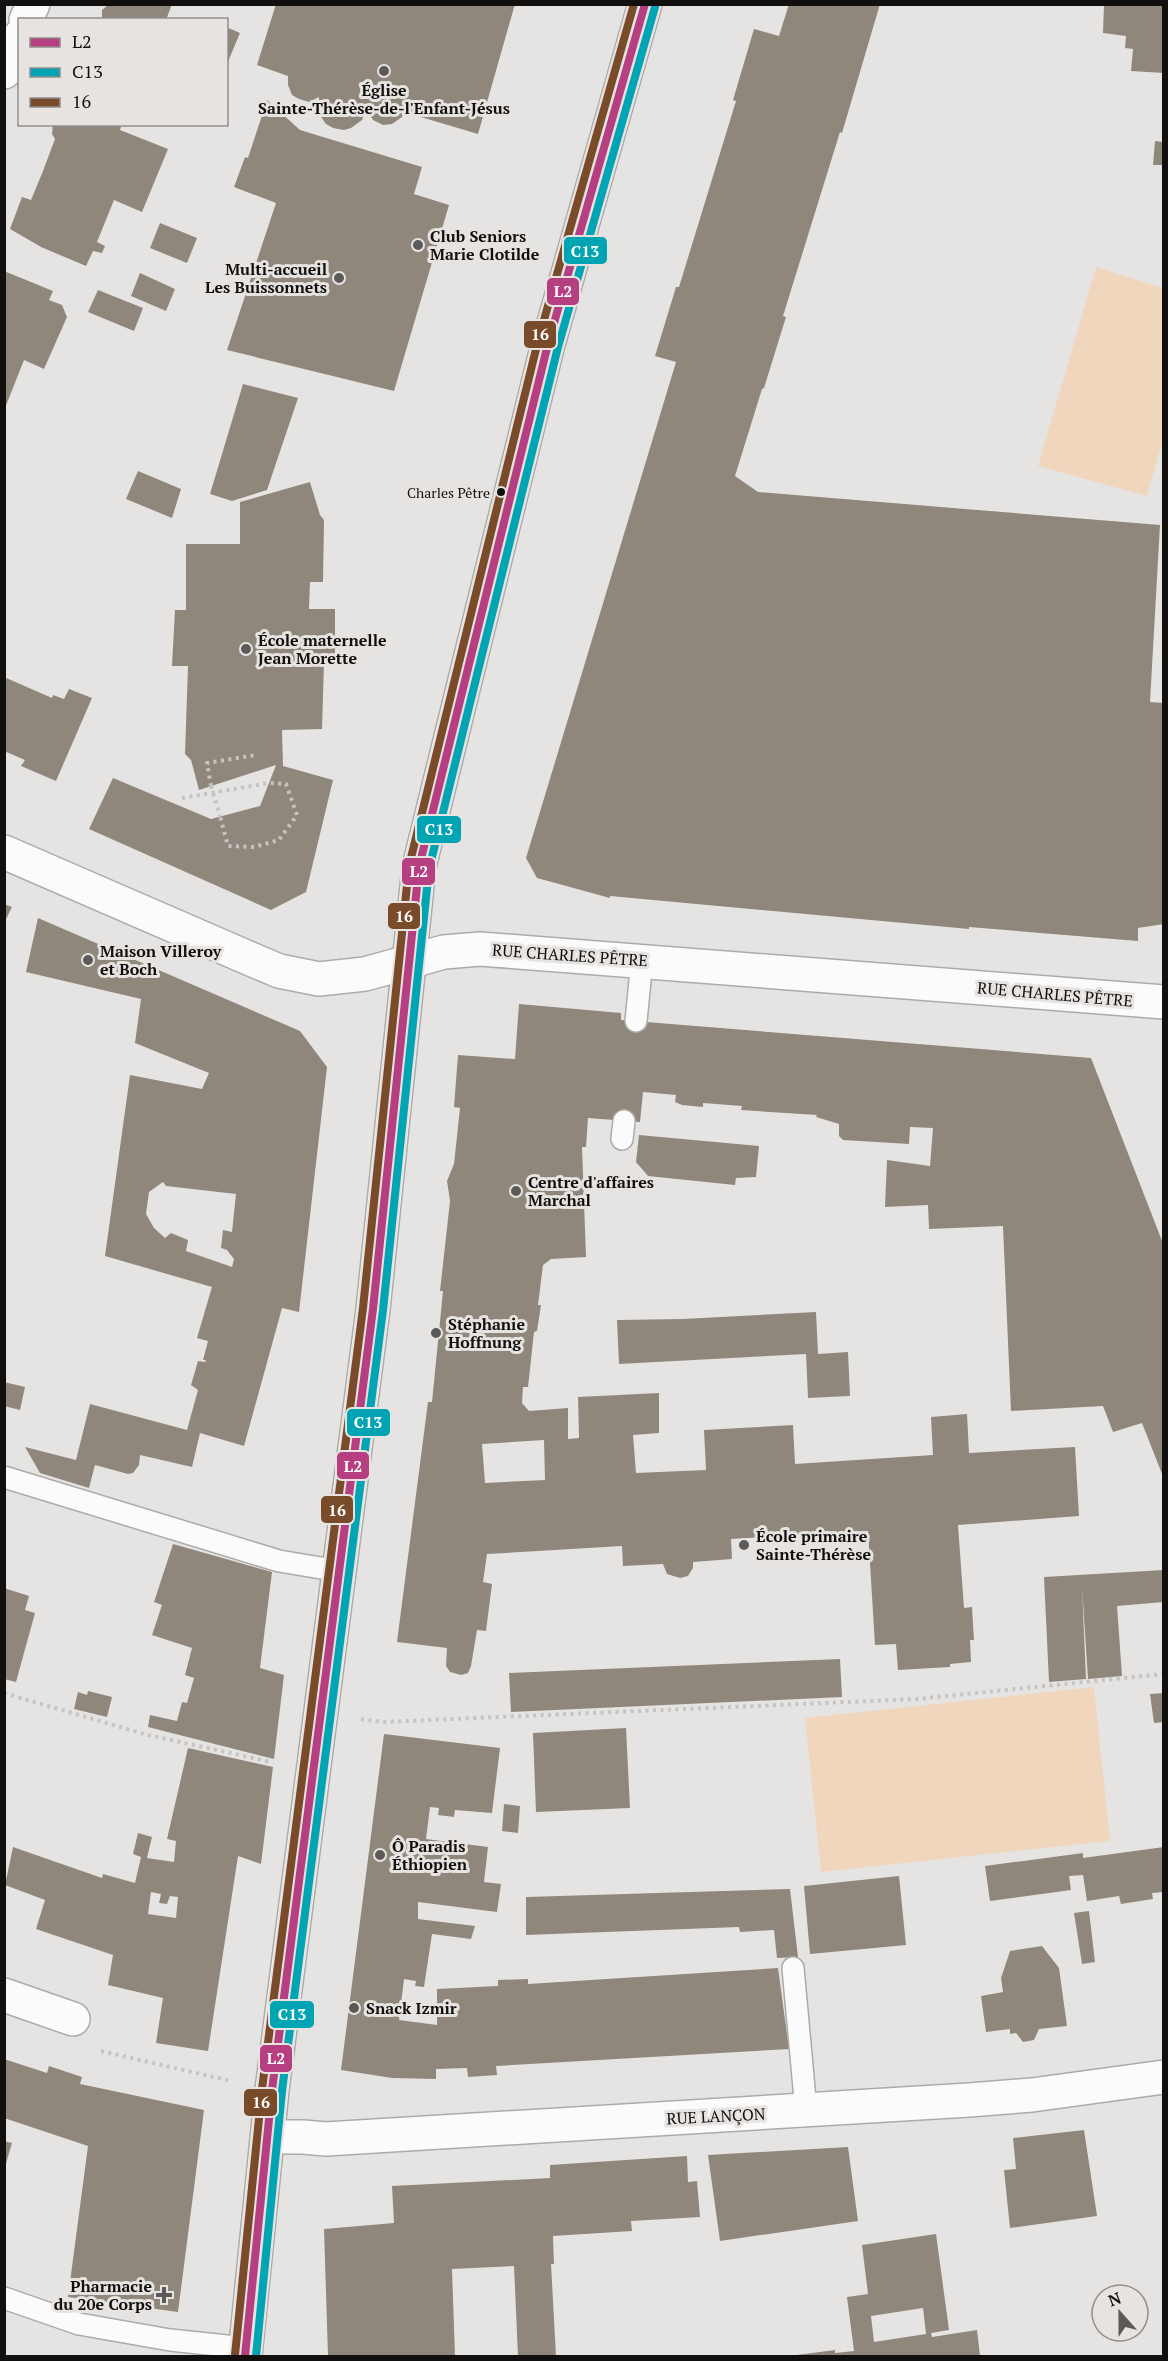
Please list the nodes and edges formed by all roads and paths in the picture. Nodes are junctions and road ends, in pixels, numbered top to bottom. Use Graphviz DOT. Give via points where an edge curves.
graph roads {
  1 [pos="33,4"];
  2 [pos="645,4"];
  3 [pos="27,18"];
  4 [pos="18,40"];
  5 [pos="4,72"];
  6 [pos="256,755"];
  7 [pos="182,798"];
  8 [pos="4,852"];
  9 [pos="642,960"];
  10 [pos="409,962"];
  11 [pos="1164,1002"];
  12 [pos="636,1021"];
  13 [pos="4,1477"];
  14 [pos="339,1571"];
  15 [pos="1164,1674"];
  16 [pos="4,1693"];
  17 [pos="322,1714"];
  18 [pos="314,1773"];
  19 [pos="793,1968"];
  20 [pos="4,1995"];
  21 [pos="73,2019"];
  22 [pos="1164,2077"];
  23 [pos="272,2090"];
  24 [pos="806,2110"];
  25 [pos="268,2137"];
  26 [pos="4,2298"];
  27 [pos="245,2352"];
  1 -- 3 [label="main road"];
  2 -- 10 [label="main road" via="548,344 419,867"];
  4 -- 5 [label="main road"];
  6 -- 7 [label="path, bridge" via="207,763 212,786 220,816 228,846 254,847 279,840 297,815 286,784 269,783"];
  8 -- 10 [label="main road, RUE CHARLES PÊTRE" via="279,970 319,979 365,974"];
  9 -- 10 [label="main road, RUE CHARLES PÊTRE" via="480,949 444,952"];
  9 -- 11 [label="main road, RUE CHARLES PÊTRE"];
  9 -- 12 [label="lane"];
  10 -- 14 [label="main road" via="373,1309"];
  13 -- 14 [label="lane" via="279,1561"];
  14 -- 17 [label="main road"];
  15 -- 17 [label="path" via="917,1699 383,1722"];
  16 -- 18 [label="path" via="144,1734"];
  17 -- 18 [label="main road"];
  18 -- 23 [label="main road"];
  19 -- 24 [label="lane"];
  20 -- 21 [label="main road"];
  21 -- 23 [label="path" via="90,2049"];
  22 -- 24 [label="main road, RUE LANÇON" via="1032,2095"];
  23 -- 25 [label="main road"];
  24 -- 25 [label="main road, RUE LANÇON" via="326,2139"];
  25 -- 27 [label="main road"];
  26 -- 27 [label="lane" via="79,2324"];
}
